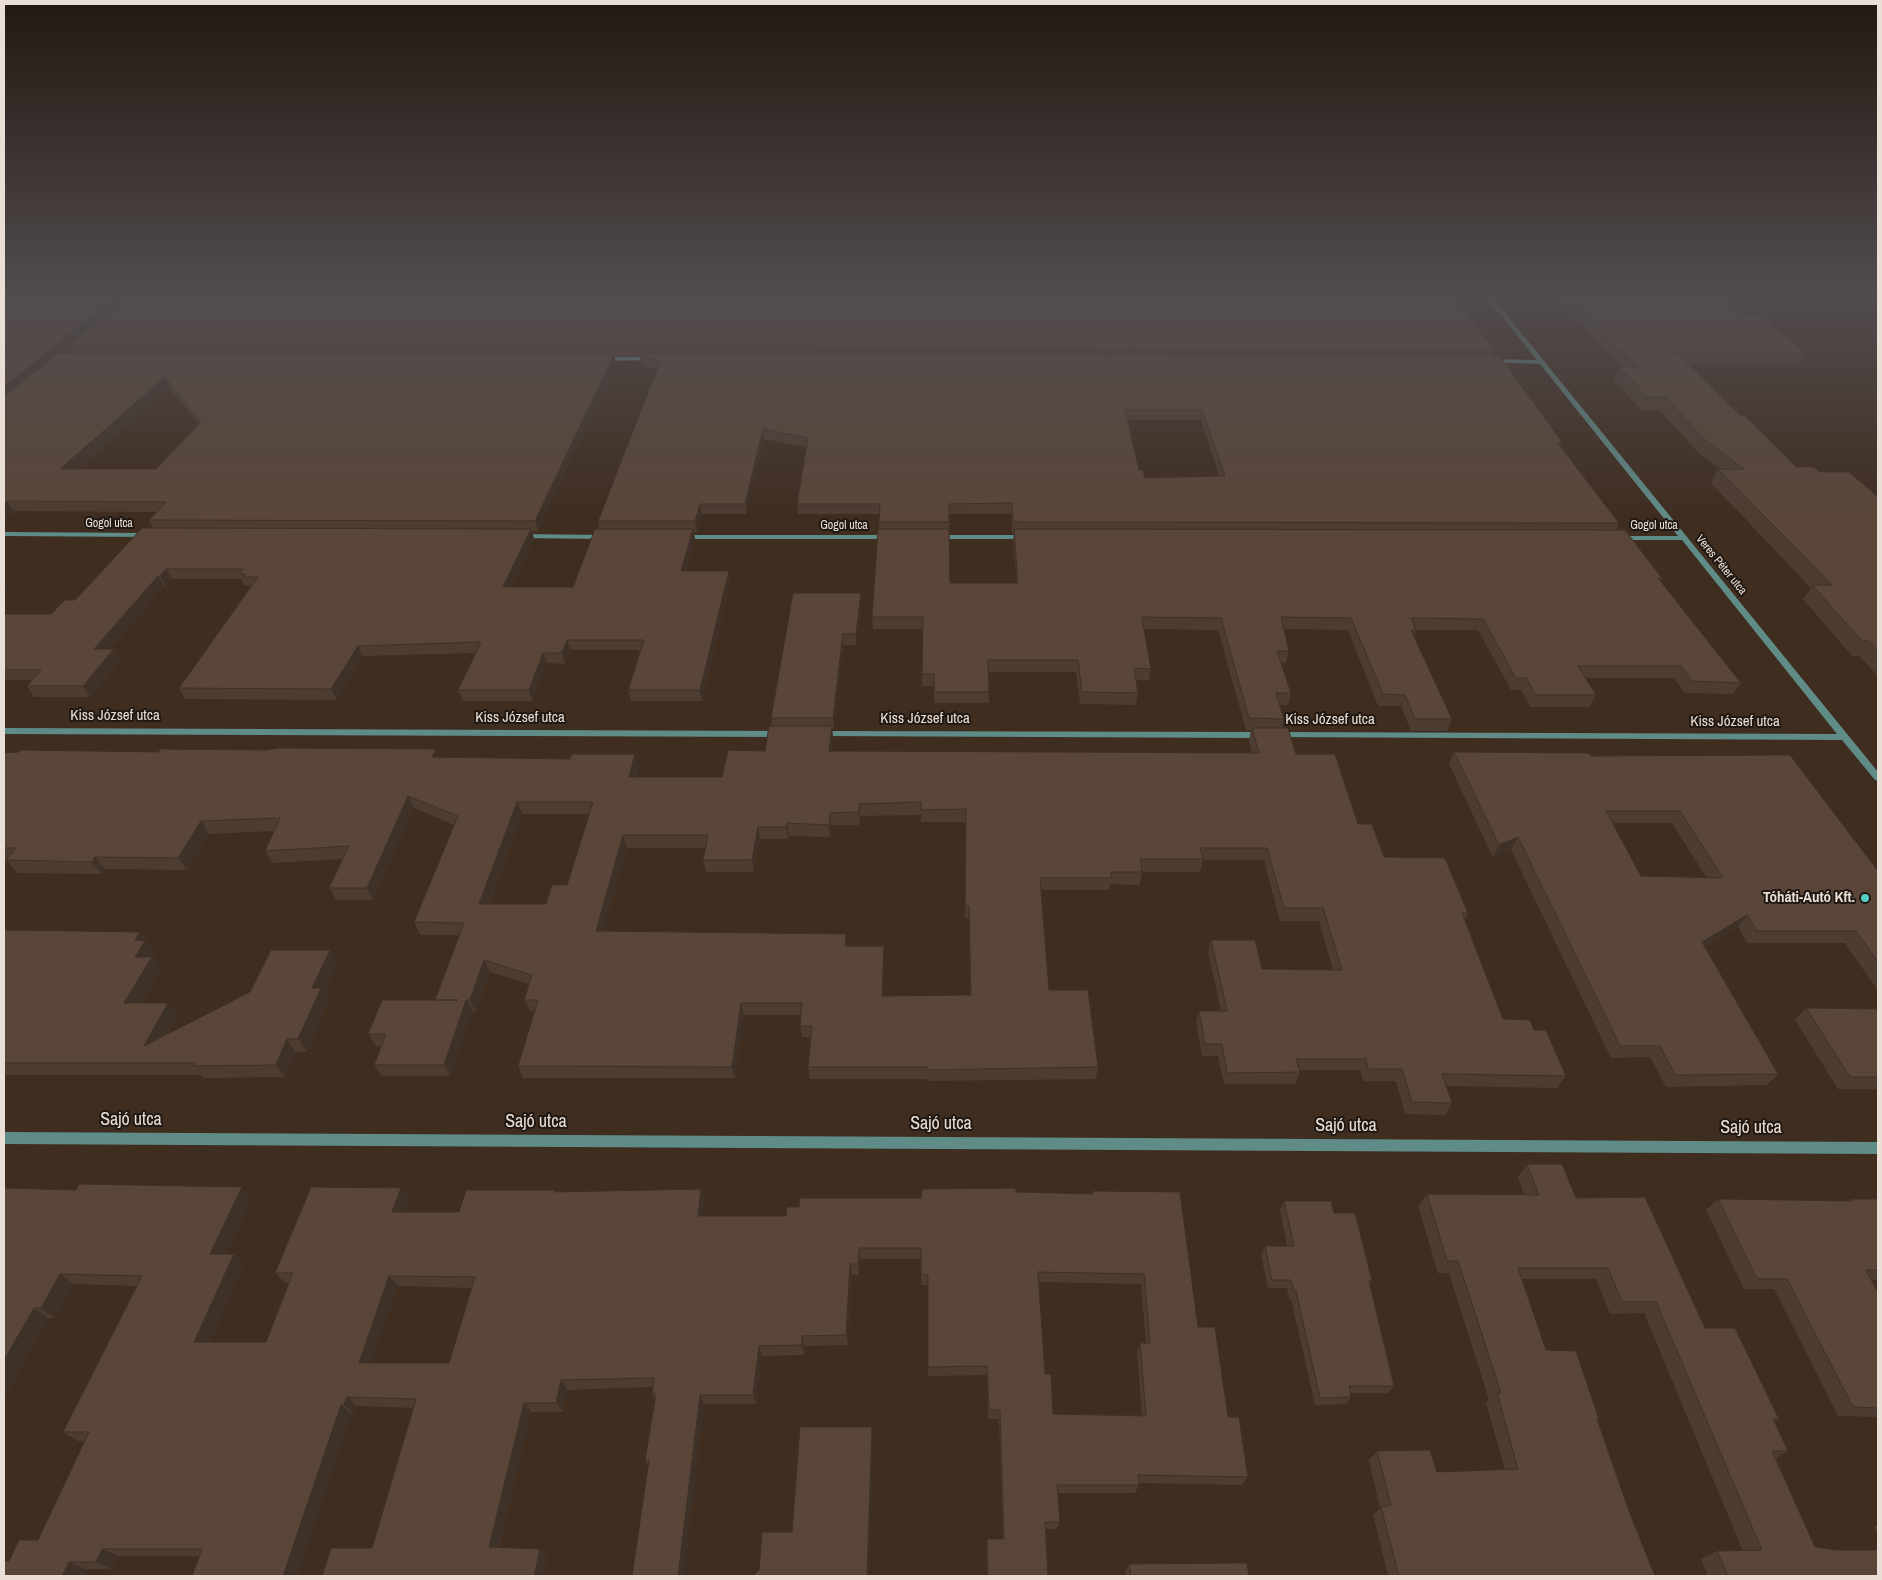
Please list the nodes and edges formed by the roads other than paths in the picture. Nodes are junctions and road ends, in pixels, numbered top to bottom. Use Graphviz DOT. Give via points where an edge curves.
graph roads {
  1 [pos="1548,371"];
  2 [pos="4,534"];
  3 [pos="153,535"];
  4 [pos="510,536"];
  5 [pos="609,537"];
  6 [pos="669,537"];
  7 [pos="896,537"];
  8 [pos="925,537"];
  9 [pos="1034,537"];
  10 [pos="1604,538"];
  11 [pos="1684,538"];
  12 [pos="4,731"];
  13 [pos="793,734"];
  14 [pos="813,734"];
  15 [pos="1845,737"];
  16 [pos="1878,778"];
  17 [pos="4,1138"];
  18 [pos="1878,1148"];
  1 -- 11 [label="street, Veres Péter utca"];
  2 -- 3 [label="street, Gogol utca"];
  4 -- 5 [label="street"];
  6 -- 7 [label="street, Gogol utca"];
  8 -- 9 [label="street"];
  10 -- 11 [label="street, Gogol utca"];
  11 -- 15 [label="street, Veres Péter utca"];
  12 -- 13 [label="street, Kiss József utca"];
  14 -- 15 [label="street, Kiss József utca"];
  15 -- 16 [label="street, Veres Péter utca"];
  17 -- 18 [label="street, Sajó utca"];
}
